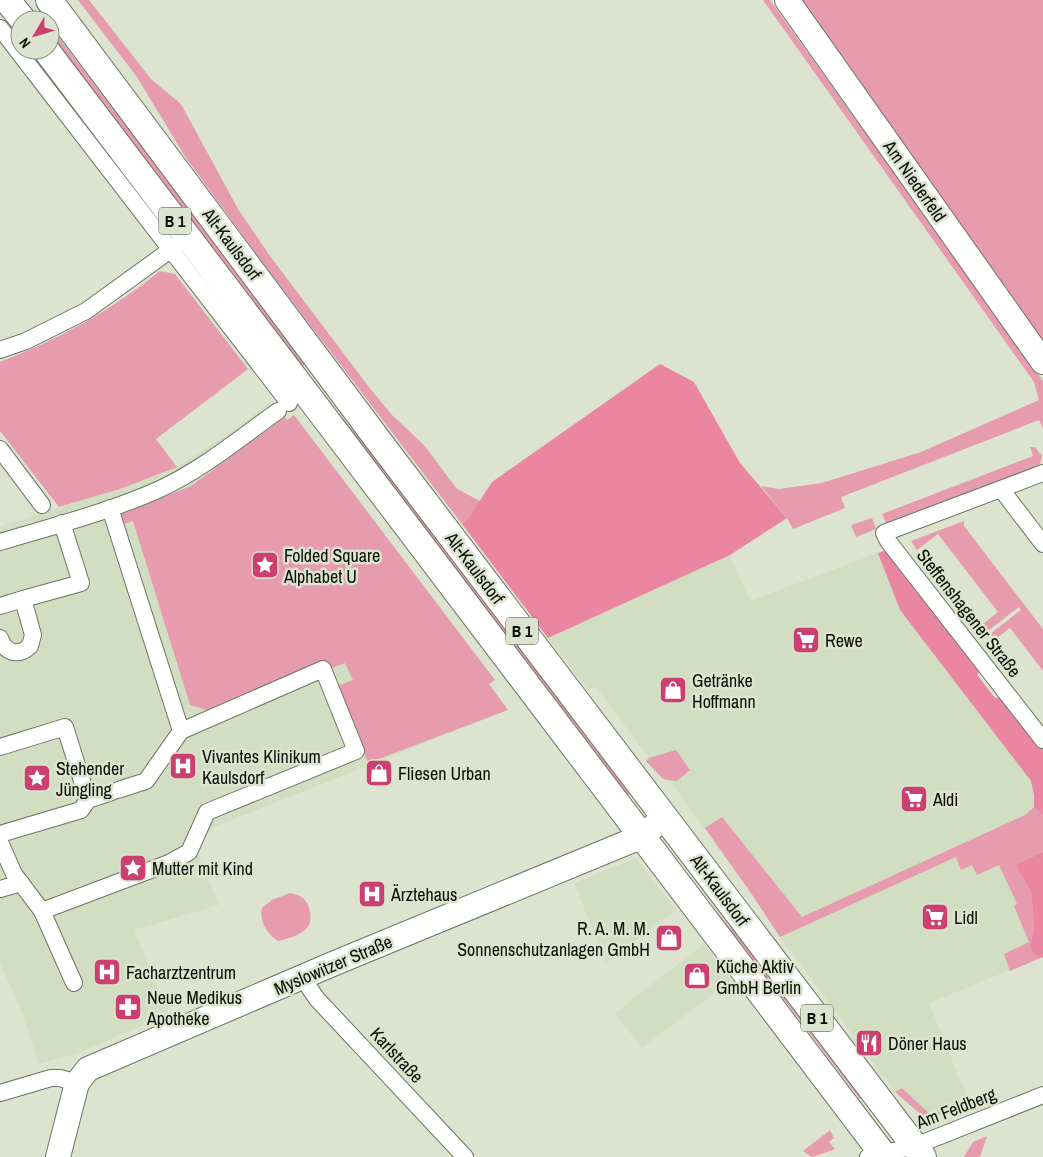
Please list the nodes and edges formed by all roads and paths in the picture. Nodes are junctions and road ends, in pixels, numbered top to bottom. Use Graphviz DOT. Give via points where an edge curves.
graph roads {
  1 [pos="48,0"];
  2 [pos="787,0"];
  3 [pos="0,28"];
  4 [pos="53,60"];
  5 [pos="179,243"];
  6 [pos="0,350"];
  7 [pos="1043,362"];
  8 [pos="0,449"];
  9 [pos="1043,473"];
  10 [pos="1001,488"];
  11 [pos="42,504"];
  12 [pos="110,508"];
  13 [pos="62,523"];
  14 [pos="0,542"];
  15 [pos="1043,544"];
  16 [pos="23,599"];
  17 [pos="0,606"];
  18 [pos="0,638"];
  19 [pos="181,731"];
  20 [pos="1043,740"];
  21 [pos="0,748"];
  22 [pos="88,800"];
  23 [pos="664,817"];
  24 [pos="0,834"];
  25 [pos="643,836"];
  26 [pos="0,842"];
  27 [pos="21,883"];
  28 [pos="0,889"];
  29 [pos="42,911"];
  30 [pos="304,977"];
  31 [pos="74,984"];
  32 [pos="77,1083"];
  33 [pos="0,1093"];
  34 [pos="1043,1095"];
  35 [pos="919,1151"];
  36 [pos="879,1156"];
  37 [pos="58,1157"];
  38 [pos="465,1157"];
  1 -- 23 [label="main road, Alt-Kaulsdorf / B 1"];
  2 -- 7 [label="street, Am Niederfeld"];
  3 -- 5 [label="street, Alt-Kaulsdorf"];
  4 -- 5 [label="main road, Alt-Kaulsdorf / B 1"];
  5 -- 6 [label="street" via="86,311 26,341"];
  5 -- 12 [label="street, Alt-Kaulsdorf" via="284,407 190,473 160,489"];
  5 -- 25 [label="main road, Alt-Kaulsdorf / B 1"];
  8 -- 11 [label="street"];
  9 -- 10 [label="street"];
  10 -- 15 [label="street"];
  10 -- 20 [label="street, Steffenshagener Straße" via="884,533"];
  12 -- 13 [label="street"];
  12 -- 19 [label="street"];
  13 -- 14 [label="street"];
  13 -- 16 [label="street" via="81,583"];
  16 -- 17 [label="street"];
  16 -- 18 [label="street" via="33,635 32,643 15,652 5,648"];
  19 -- 22 [label="street" via="146,781"];
  19 -- 29 [label="street" via="323,669 356,751 207,812 189,852 169,863"];
  21 -- 22 [label="street" via="65,728"];
  22 -- 24 [label="street" via="81,810"];
  23 -- 25 [label="street, Myslowitzer Straße"];
  23 -- 35 [label="main road, Alt-Kaulsdorf / B 1"];
  25 -- 30 [label="street, Myslowitzer Straße"];
  25 -- 36 [label="main road, Alt-Kaulsdorf / B 1"];
  26 -- 27 [label="street"];
  27 -- 28 [label="street"];
  27 -- 29 [label="street"];
  29 -- 31 [label="street"];
  30 -- 32 [label="street, Myslowitzer Straße" via="88,1069"];
  30 -- 38 [label="street, Karlstraße" via="317,999"];
  32 -- 33 [label="street" via="51,1078"];
  32 -- 37 [label="street"];
  34 -- 35 [label="street, Am Feldberg"];
  35 -- 36 [label="street, Am Feldberg"];
}
